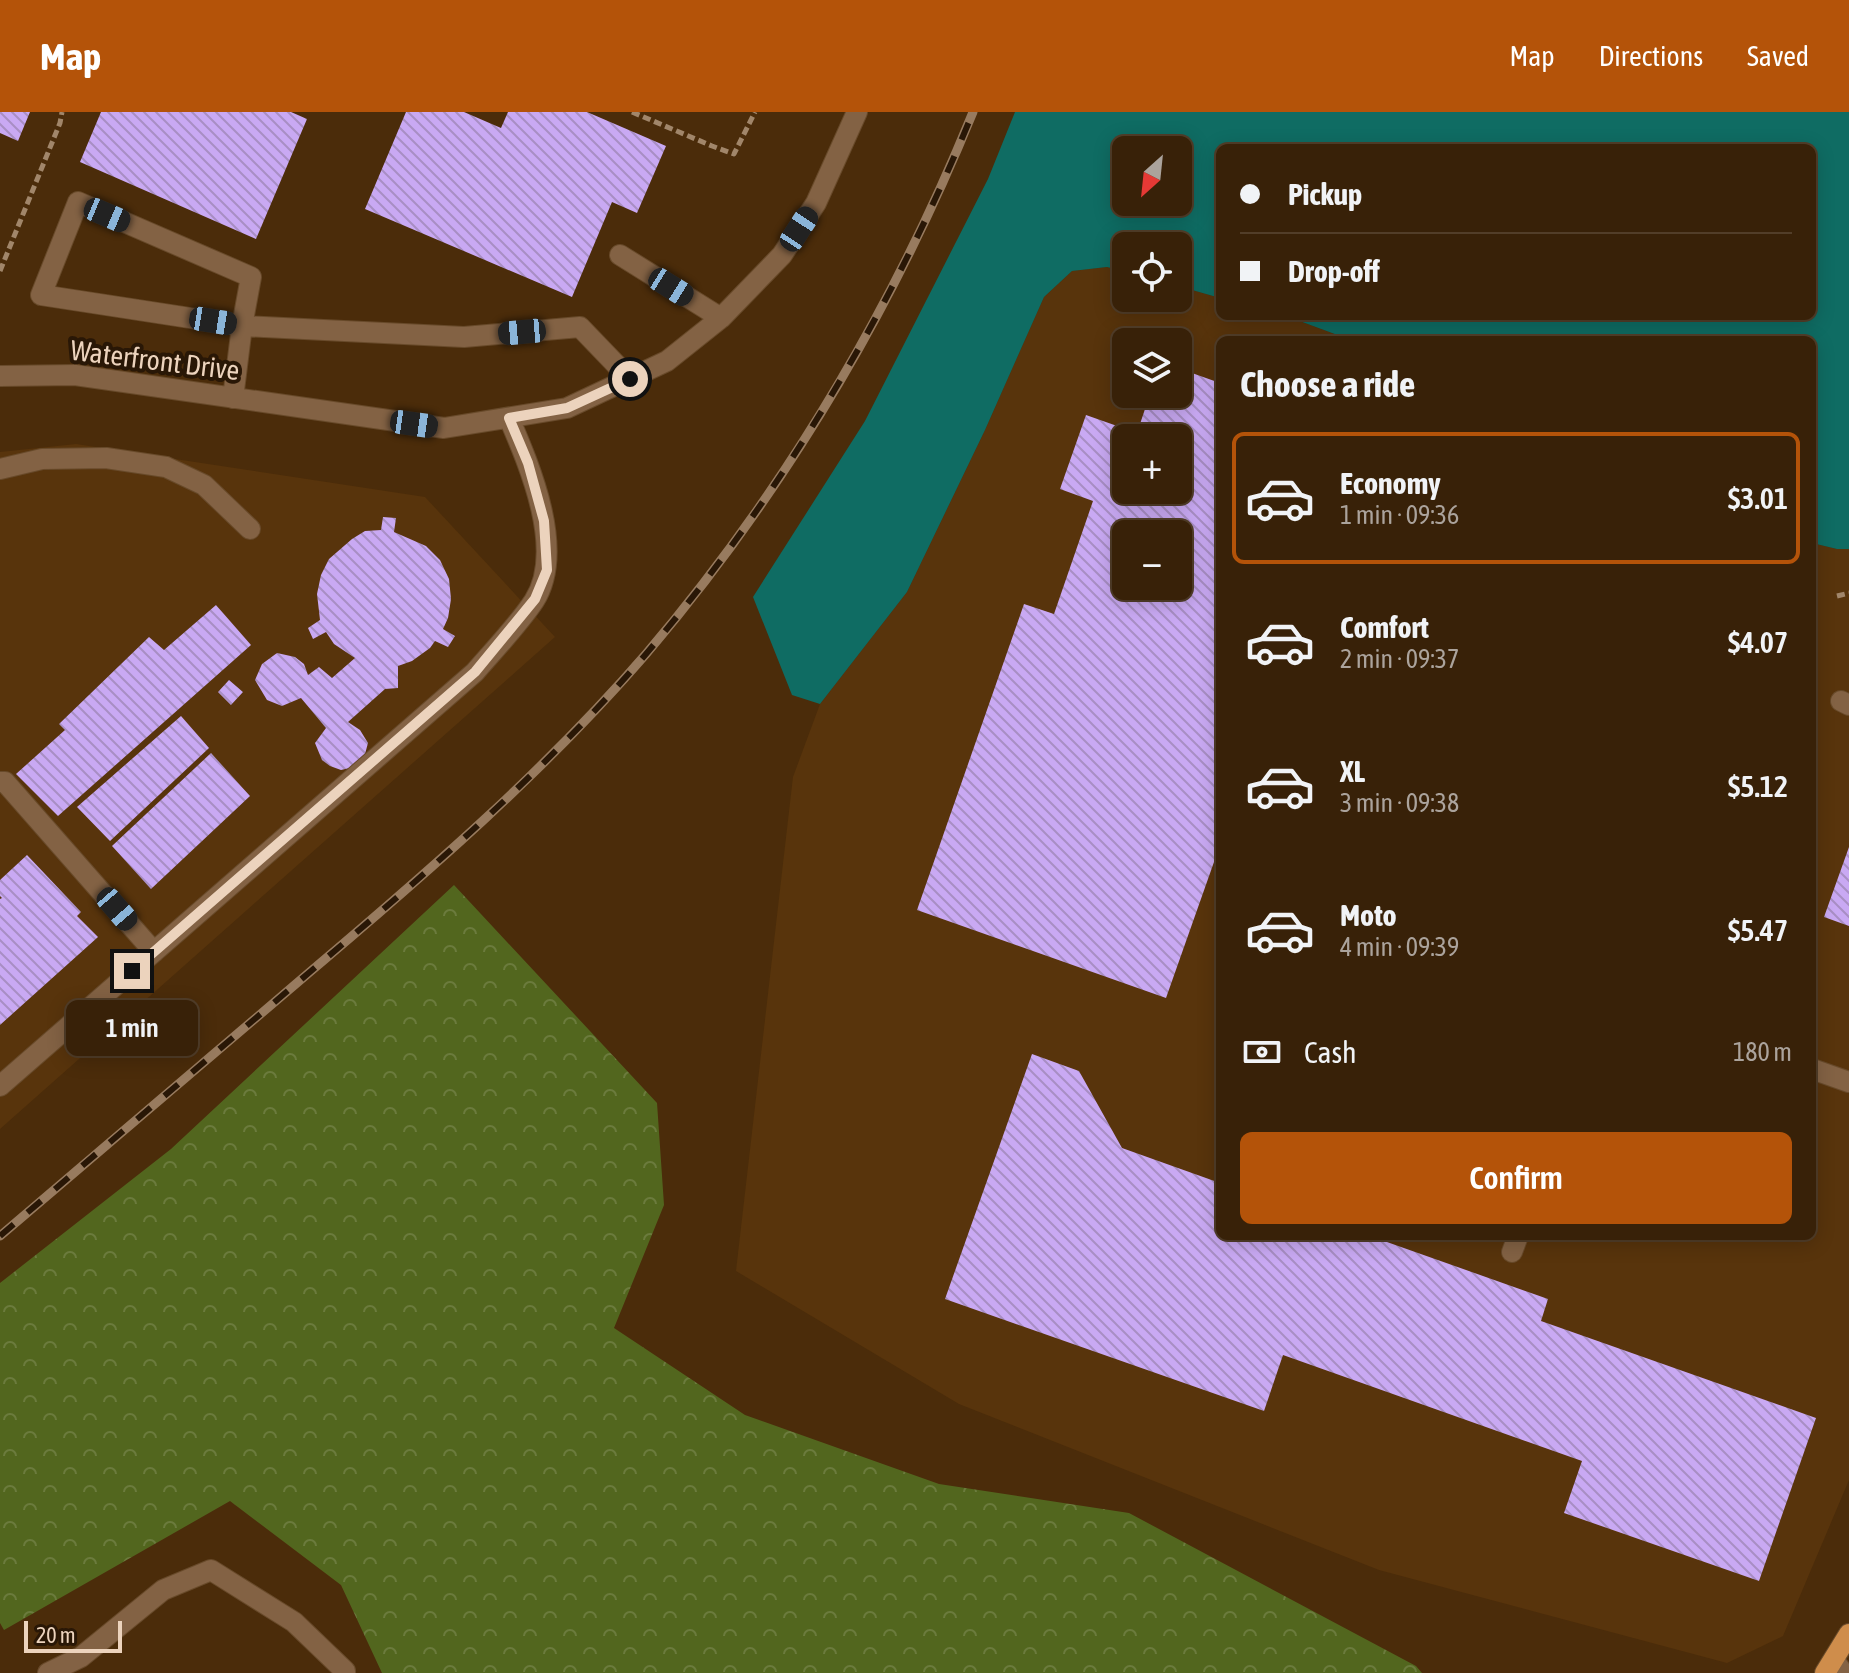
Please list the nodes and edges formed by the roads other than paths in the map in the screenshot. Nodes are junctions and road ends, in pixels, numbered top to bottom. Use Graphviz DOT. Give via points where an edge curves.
graph roads {
  1 [pos="857,112"];
  2 [pos="620,255"];
  3 [pos="721,318"];
  4 [pos="242,326"];
  5 [pos="0,376"];
  6 [pos="630,379"];
  7 [pos="233,398"];
  8 [pos="509,418"];
  9 [pos="0,469"];
  10 [pos="250,529"];
  11 [pos="0,782"];
  12 [pos="154,952"];
  13 [pos="1816,1070"];
  14 [pos="1849,1082"];
  15 [pos="0,1086"];
  16 [pos="1849,1634"];
  17 [pos="1834,1669"];
  18 [pos="48,1673"];
  19 [pos="345,1673"];
  1 -- 3 [label="street, Waterfront Drive" via="816,203 782,255"];
  2 -- 3 [label="street"];
  3 -- 6 [label="street, Waterfront Drive" via="667,361"];
  4 -- 4 [label="street" via="41,295 78,202 251,277"];
  4 -- 6 [label="street" via="464,337 580,327"];
  4 -- 7 [label="street"];
  5 -- 7 [label="street, Waterfront Drive" via="75,375"];
  6 -- 8 [label="street, Waterfront Drive" via="567,408"];
  7 -- 8 [label="street, Waterfront Drive" via="444,428"];
  8 -- 12 [label="street" via="544,521 547,570 535,599 475,672"];
  9 -- 10 [label="street" via="42,459 106,458 166,467 204,485"];
  11 -- 12 [label="street"];
  12 -- 15 [label="street"];
  13 -- 14 [label="street"];
  16 -- 17 [label="main road"];
  18 -- 19 [label="street" via="81,1657 163,1590 211,1570 294,1622"];
}
